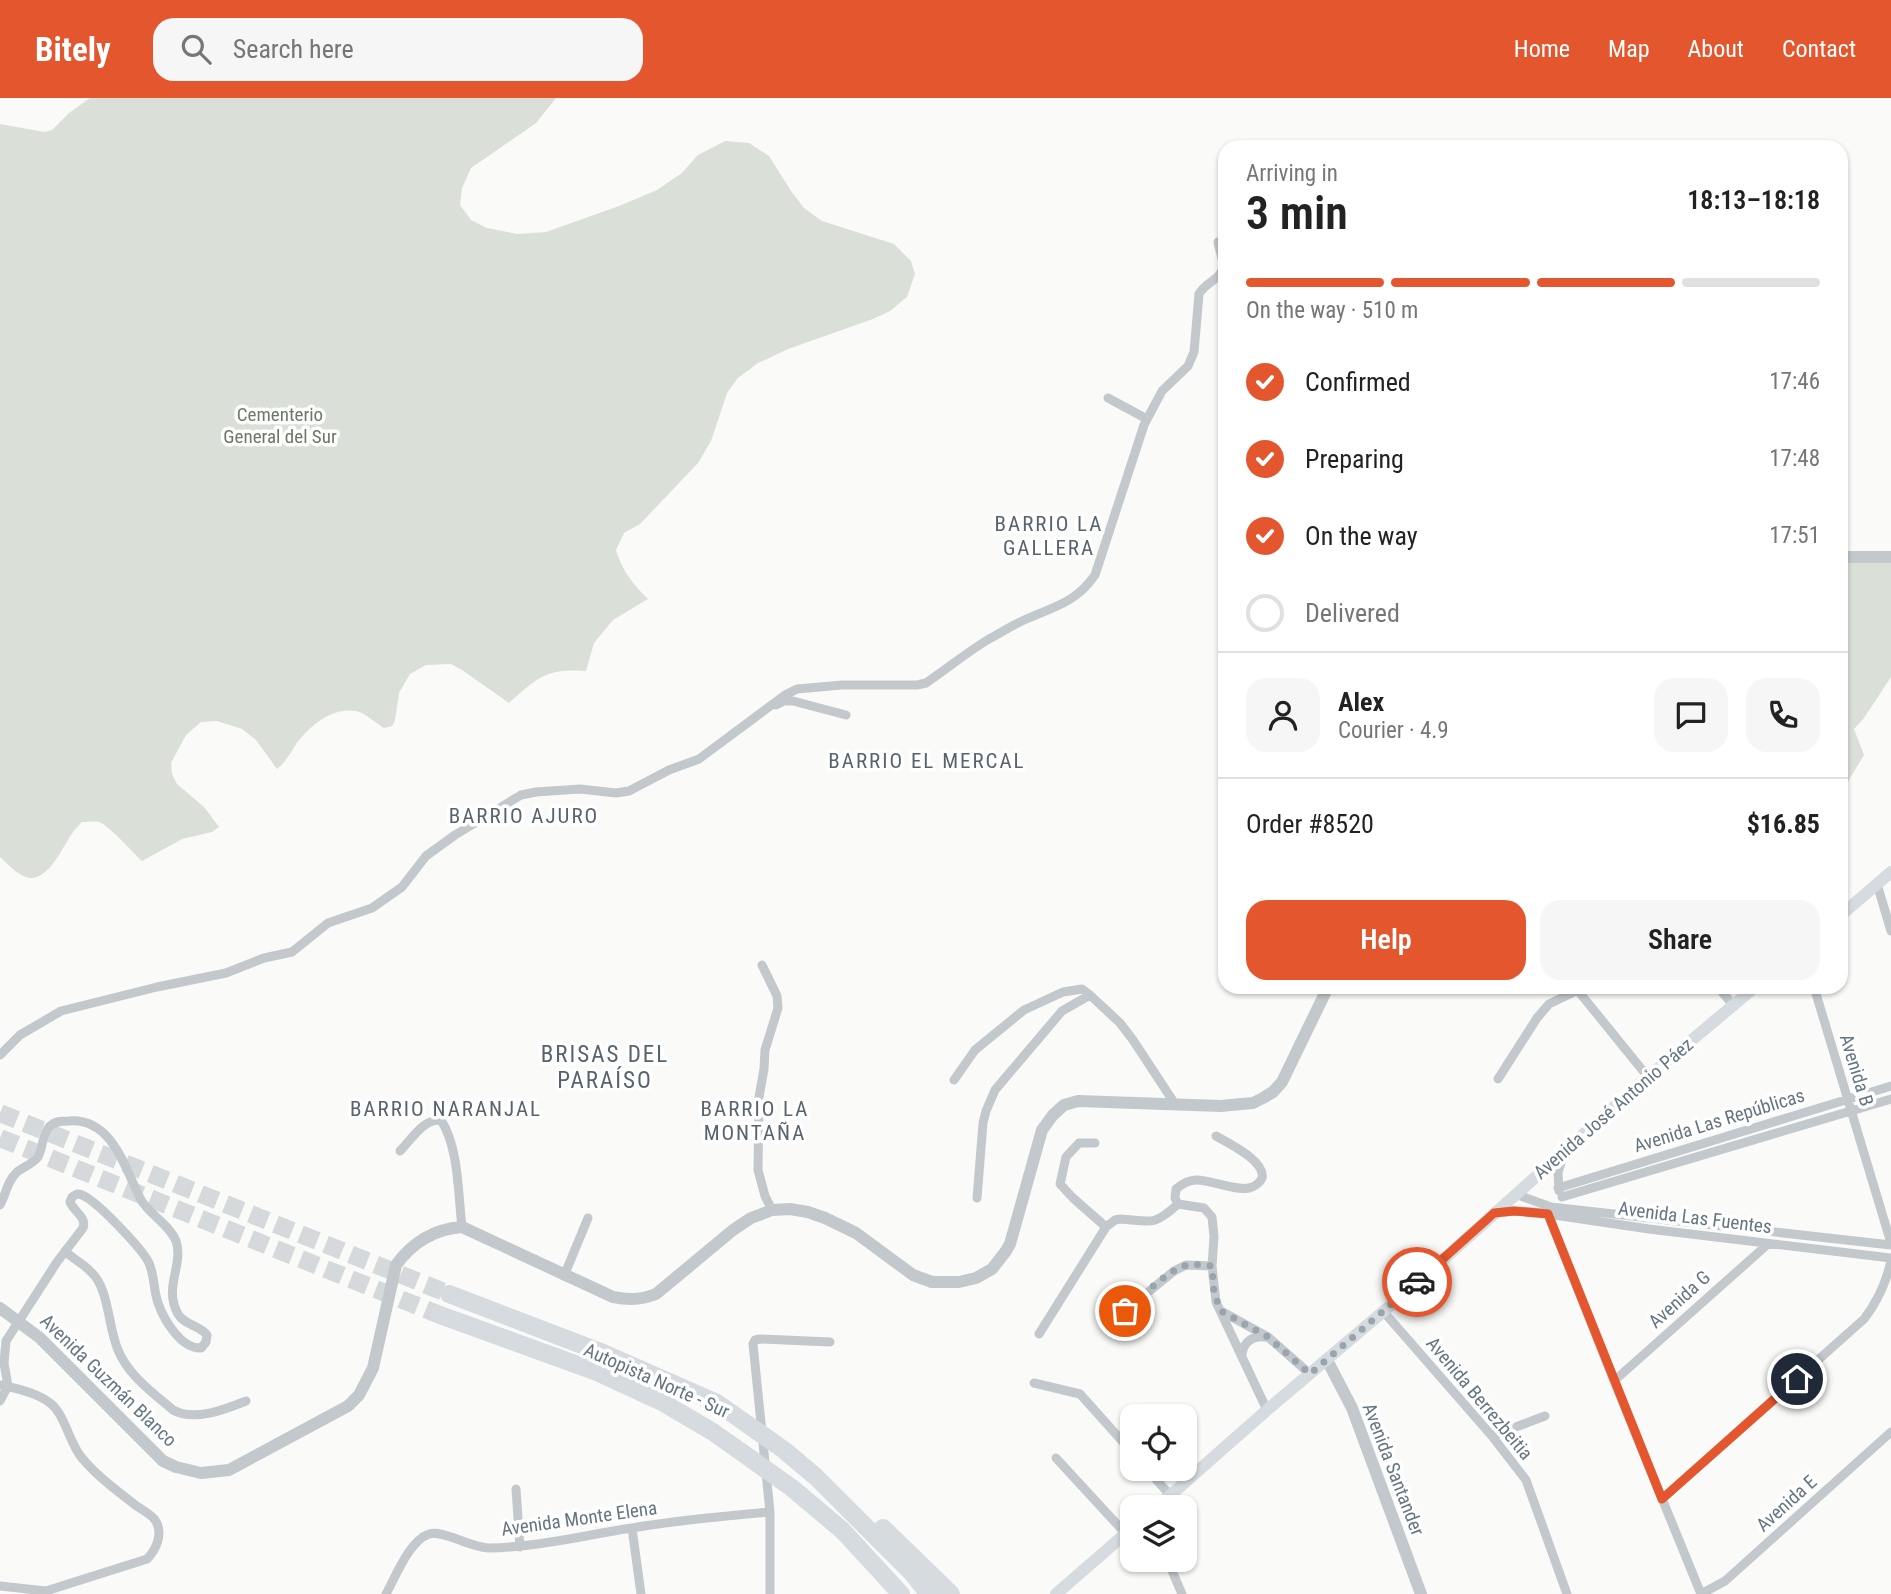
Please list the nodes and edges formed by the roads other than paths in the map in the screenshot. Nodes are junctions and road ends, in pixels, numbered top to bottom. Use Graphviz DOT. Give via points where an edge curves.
graph roads {
  1 [pos="1218,276"];
  2 [pos="1108,398"];
  3 [pos="1147,419"];
  4 [pos="1848,557"];
  5 [pos="1891,557"];
  6 [pos="846,715"];
  7 [pos="753,718"];
  8 [pos="1891,872"];
  9 [pos="1877,884"];
  10 [pos="1848,909"];
  11 [pos="1891,930"];
  12 [pos="762,965"];
  13 [pos="1325,994"];
  14 [pos="1568,994"];
  15 [pos="1581,994"];
  16 [pos="1723,994"];
  17 [pos="1746,994"];
  18 [pos="1816,994"];
  19 [pos="1090,995"];
  20 [pos="1733,1005"];
  21 [pos="0,1055"];
  22 [pos="1647,1077"];
  23 [pos="1498,1079"];
  24 [pos="954,1080"];
  25 [pos="1891,1086"];
  26 [pos="1848,1099"];
  27 [pos="1891,1099"];
  28 [pos="1175,1104"];
  29 [pos="1852,1112"];
  30 [pos="1216,1136"];
  31 [pos="1095,1143"];
  32 [pos="400,1151"];
  33 [pos="1565,1151"];
  34 [pos="1560,1192"];
  35 [pos="1515,1194"];
  36 [pos="977,1198"];
  37 [pos="0,1205"];
  38 [pos="1178,1205"];
  39 [pos="772,1210"];
  40 [pos="1581,1211"];
  41 [pos="1494,1213"];
  42 [pos="1548,1214"];
  43 [pos="587,1218"];
  44 [pos="462,1227"];
  45 [pos="1106,1227"];
  46 [pos="1770,1231"];
  47 [pos="1768,1244"];
  48 [pos="1891,1244"];
  49 [pos="65,1251"];
  50 [pos="1891,1260"];
  51 [pos="1212,1266"];
  52 [pos="564,1276"];
  53 [pos="449,1294"];
  54 [pos="1,1308"];
  55 [pos="1125,1311"];
  56 [pos="1221,1311"];
  57 [pos="1383,1311"];
  58 [pos="440,1315"];
  59 [pos="1039,1334"];
  60 [pos="1268,1337"];
  61 [pos="830,1342"];
  62 [pos="1242,1357"];
  63 [pos="1327,1360"];
  64 [pos="1310,1374"];
  65 [pos="1614,1381"];
  66 [pos="1034,1383"];
  67 [pos="4,1385"];
  68 [pos="0,1401"];
  69 [pos="246,1401"];
  70 [pos="1267,1410"];
  71 [pos="1545,1416"];
  72 [pos="1891,1432"];
  73 [pos="1492,1436"];
  74 [pos="1120,1439"];
  75 [pos="1056,1458"];
  76 [pos="816,1477"];
  77 [pos="1158,1481"];
  78 [pos="516,1489"];
  79 [pos="1170,1495"];
  80 [pos="1662,1499"];
  81 [pos="770,1512"];
  82 [pos="1120,1522"];
  83 [pos="632,1528"];
  84 [pos="843,1531"];
  85 [pos="1120,1539"];
  86 [pos="520,1547"];
  87 [pos="1173,1572"];
  88 [pos="0,1587"];
  89 [pos="47,1592"];
  90 [pos="386,1594"];
  91 [pos="640,1594"];
  92 [pos="770,1594"];
  93 [pos="887,1594"];
  94 [pos="901,1594"];
  95 [pos="929,1594"];
  96 [pos="951,1594"];
  97 [pos="1056,1594"];
  98 [pos="1182,1594"];
  99 [pos="1421,1594"];
  100 [pos="1567,1594"];
  101 [pos="1701,1594"];
  1 -- 3 [label="street" via="1199,294 1191,360 1162,391"];
  2 -- 3 [label="street"];
  3 -- 7 [label="street" via="1095,576 1075,597 985,641 926,683 797,689"];
  4 -- 5 [label="street"];
  6 -- 7 [label="street" via="788,700"];
  7 -- 21 [label="street" via="699,759 629,791 580,789 530,793 514,799 426,856 402,887 372,908 328,923 292,953 61,1011 20,1035"];
  8 -- 9 [label="main road"];
  9 -- 10 [label="main road"];
  9 -- 11 [label="street"];
  12 -- 39 [label="street" via="778,1008 765,1050 759,1097 758,1170"];
  13 -- 28 [label="street" via="1273,1092 1254,1103"];
  14 -- 23 [label="street" via="1536,1018"];
  15 -- 22 [label="street"];
  16 -- 20 [label="street"];
  17 -- 20 [label="main road, Avenida José Antonio Páez"];
  18 -- 26 [label="street, Avenida B"];
  19 -- 24 [label="street" via="1082,989 1063,992 1024,1010 975,1050"];
  19 -- 28 [label="street" via="1126,1031"];
  19 -- 36 [label="street" via="1062,1010 995,1090 983,1123"];
  20 -- 22 [label="main road, Avenida José Antonio Páez"];
  22 -- 33 [label="main road, Avenida José Antonio Páez"];
  25 -- 26 [label="street, Avenida Las Repúblicas"];
  26 -- 29 [label="street, Avenida B"];
  26 -- 34 [label="street, Avenida Las Repúblicas"];
  27 -- 29 [label="street, Avenida Las Repúblicas"];
  28 -- 39 [label="street" via="1078,1101 1063,1105 1042,1130 1006,1251 992,1269 976,1278 932,1282 913,1275 856,1233 825,1218 790,1209"];
  29 -- 34 [label="street, Avenida Las Repúblicas"];
  29 -- 48 [label="street, Avenida B"];
  30 -- 38 [label="street" via="1251,1157 1262,1178 1247,1188 1187,1182 1175,1191"];
  31 -- 45 [label="street" via="1079,1143 1066,1157 1060,1184"];
  32 -- 44 [label="street" via="427,1123 441,1120 453,1152"];
  33 -- 34 [label="street" via="1558,1172"];
  33 -- 35 [label="main road, Avenida José Antonio Páez"];
  34 -- 40 [label="street"];
  35 -- 40 [label="street, Avenida Las Fuentes" via="1551,1207"];
  35 -- 41 [label="main road, Avenida José Antonio Páez"];
  37 -- 49 [label="street" via="17,1172 38,1157 50,1126 76,1120 99,1127 129,1170 144,1206 172,1234 177,1250 172,1300 182,1320 203,1330 206,1342 195,1348 178,1336 158,1305 152,1271 143,1254 83,1195 70,1202 85,1223"];
  38 -- 45 [label="street" via="1153,1222 1120,1219"];
  38 -- 51 [label="street" via="1204,1208 1212,1217"];
  39 -- 52 [label="street" via="733,1230 656,1294 642,1300 612,1297"];
  40 -- 46 [label="street, Avenida Las Fuentes"];
  41 -- 42 [label="street, Avenida Las Fuentes"];
  41 -- 57 [label="main road, Avenida José Antonio Páez"];
  42 -- 47 [label="street, Avenida Las Fuentes"];
  42 -- 65 [label="street"];
  43 -- 52 [label="street"];
  44 -- 52 [label="street"];
  44 -- 54 [label="street, Avenida Guzmán Blanco" via="420,1241 396,1265 373,1368 359,1395 348,1406 229,1470 201,1473 163,1461 40,1338"];
  45 -- 59 [label="street"];
  46 -- 47 [label="street"];
  46 -- 48 [label="street, Avenida Las Fuentes"];
  47 -- 50 [label="street, Avenida Las Fuentes"];
  47 -- 65 [label="street, Avenida G"];
  49 -- 67 [label="street" via="6,1341"];
  49 -- 69 [label="street" via="92,1272 102,1289 118,1350 128,1366 173,1410 219,1412"];
  50 -- 80 [label="street" via="1882,1291 1864,1319"];
  51 -- 55 [label="street" via="1186,1265 1174,1271"];
  51 -- 56 [label="street"];
  53 -- 76 [label="highway, Autopista Norte - Sur" via="717,1403"];
  56 -- 60 [label="street"];
  56 -- 62 [label="street"];
  57 -- 63 [label="main road, Avenida José Antonio Páez"];
  57 -- 73 [label="street, Avenida Berrezbeitia"];
  58 -- 84 [label="highway, Autopista Norte - Sur" via="597,1372 662,1402 781,1480"];
  60 -- 62 [label="street" via="1249,1339"];
  60 -- 64 [label="street"];
  61 -- 81 [label="street" via="760,1339 753,1344"];
  62 -- 70 [label="street"];
  63 -- 64 [label="main road, Avenida José Antonio Páez"];
  63 -- 99 [label="street, Avenida Santander" via="1352,1408"];
  64 -- 70 [label="main road, Avenida José Antonio Páez"];
  65 -- 80 [label="street"];
  66 -- 74 [label="street" via="1080,1394"];
  67 -- 68 [label="street"];
  67 -- 89 [label="street" via="58,1409 79,1455 155,1520 159,1533 147,1559"];
  70 -- 79 [label="main road, Avenida José Antonio Páez"];
  71 -- 73 [label="street"];
  72 -- 101 [label="street, Avenida E" via="1725,1581"];
  73 -- 100 [label="street, Avenida Berrezbeitia" via="1526,1480"];
  75 -- 82 [label="street"];
  76 -- 95 [label="highway, Autopista Norte - Sur"];
  76 -- 96 [label="highway" via="854,1503"];
  77 -- 79 [label="street"];
  78 -- 86 [label="street"];
  80 -- 101 [label="street"];
  81 -- 83 [label="street, Avenida Monte Elena"];
  81 -- 92 [label="street"];
  83 -- 86 [label="street, Avenida Monte Elena"];
  83 -- 91 [label="street"];
  84 -- 93 [label="highway" via="855,1558"];
  84 -- 94 [label="highway, Autopista Norte - Sur"];
  85 -- 97 [label="main road"];
  86 -- 90 [label="street, Avenida Monte Elena" via="485,1548 434,1533 425,1535 411,1548"];
  87 -- 98 [label="street"];
  88 -- 89 [label="street"];
}
